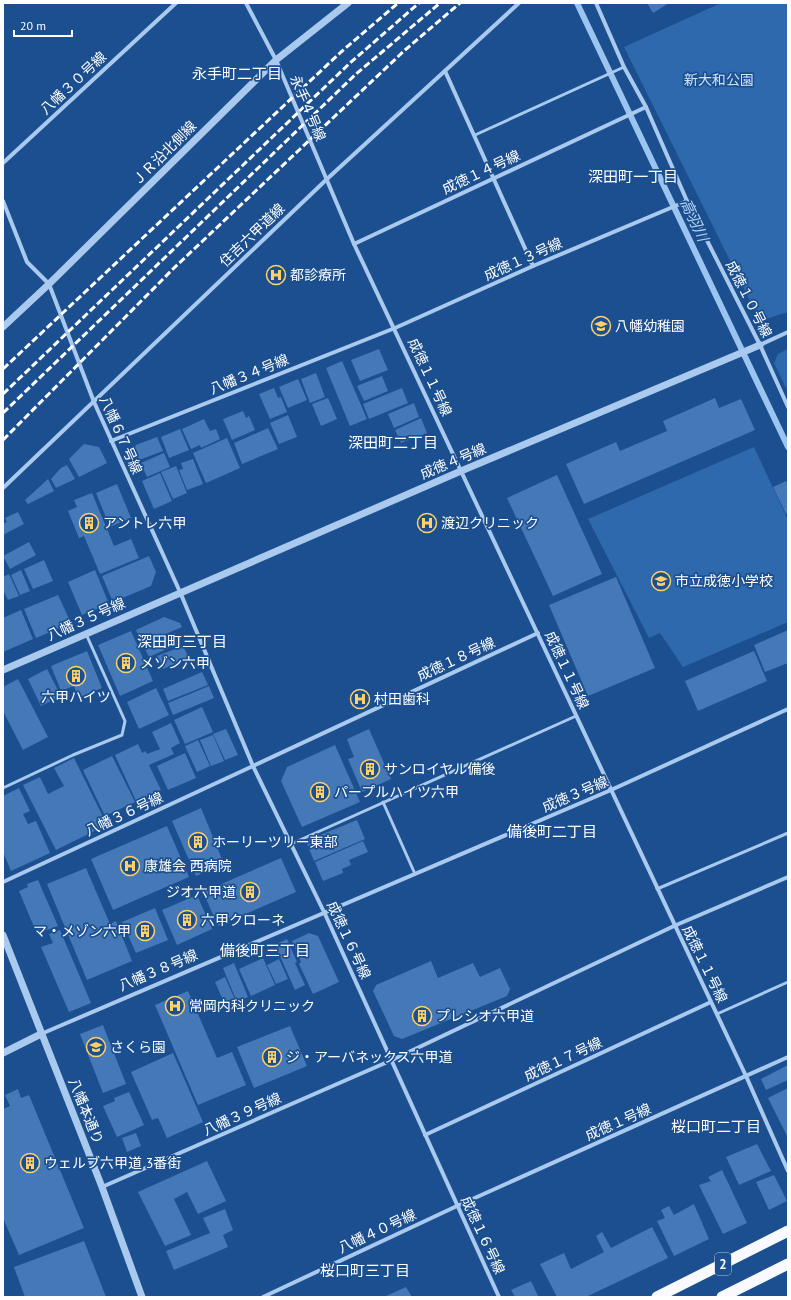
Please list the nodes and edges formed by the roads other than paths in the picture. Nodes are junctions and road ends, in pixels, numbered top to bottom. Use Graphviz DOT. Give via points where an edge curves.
graph roads {
  1 [pos="176,3"];
  2 [pos="246,3"];
  3 [pos="348,3"];
  4 [pos="519,3"];
  5 [pos="596,3"];
  6 [pos="276,60"];
  7 [pos="624,67"];
  8 [pos="445,71"];
  9 [pos="646,107"];
  10 [pos="474,135"];
  11 [pos="3,163"];
  12 [pos="494,178"];
  13 [pos="327,179"];
  14 [pos="3,201"];
  15 [pos="686,201"];
  16 [pos="354,244"];
  17 [pos="533,266"];
  18 [pos="49,284"];
  19 [pos="3,327"];
  20 [pos="395,328"];
  21 [pos="788,332"];
  22 [pos="760,345"];
  23 [pos="94,402"];
  24 [pos="788,408"];
  25 [pos="111,441"];
  26 [pos="461,471"];
  27 [pos="3,488"];
  28 [pos="180,592"];
  29 [pos="538,633"];
  30 [pos="86,634"];
  31 [pos="3,670"];
  32 [pos="788,709"];
  33 [pos="576,716"];
  34 [pos="254,766"];
  35 [pos="3,788"];
  36 [pos="611,790"];
  37 [pos="383,802"];
  38 [pos="788,833"];
  39 [pos="291,844"];
  40 [pos="415,874"];
  41 [pos="788,877"];
  42 [pos="3,882"];
  43 [pos="657,889"];
  44 [pos="325,914"];
  45 [pos="674,926"];
  46 [pos="3,935"];
  47 [pos="788,982"];
  48 [pos="711,1002"];
  49 [pos="717,1014"];
  50 [pos="41,1034"];
  51 [pos="3,1053"];
  52 [pos="788,1057"];
  53 [pos="392,1060"];
  54 [pos="746,1076"];
  55 [pos="425,1135"];
  56 [pos="788,1171"];
  57 [pos="102,1187"];
  58 [pos="457,1206"];
  59 [pos="788,1231"];
  60 [pos="788,1264"];
  61 [pos="142,1297"];
  62 [pos="263,1297"];
  63 [pos="499,1297"];
  64 [pos="657,1297"];
  65 [pos="722,1297"];
  1 -- 11 [label="street, 八幡３０号線"];
  2 -- 6 [label="street, 永手４号線"];
  3 -- 6 [label="street, ＪＲ沿北側線"];
  4 -- 8 [label="street, 住吉六甲道線"];
  5 -- 7 [label="street, 成徳１０号線"];
  6 -- 13 [label="street, 永手４号線"];
  6 -- 18 [label="street, ＪＲ沿北側線"];
  7 -- 9 [label="street, 成徳１０号線"];
  7 -- 10 [label="lane"];
  8 -- 10 [label="street"];
  8 -- 13 [label="street, 住吉六甲道線"];
  9 -- 12 [label="street, 成徳１４号線"];
  9 -- 15 [label="street, 成徳１０号線"];
  10 -- 12 [label="street"];
  12 -- 16 [label="street, 成徳１４号線"];
  12 -- 17 [label="street"];
  13 -- 16 [label="street, 成徳１１号線"];
  13 -- 23 [label="street, 住吉六甲道線"];
  14 -- 18 [label="street" via="27,262"];
  15 -- 17 [label="street, 成徳１３号線"];
  15 -- 22 [label="street, 成徳１０号線"];
  16 -- 20 [label="street, 成徳１１号線"];
  17 -- 20 [label="street, 成徳１３号線"];
  18 -- 19 [label="street, ＪＲ沿北側線"];
  18 -- 23 [label="street, 八幡６７号線"];
  20 -- 25 [label="street, 八幡３４号線"];
  20 -- 26 [label="street, 成徳１１号線"];
  21 -- 22 [label="street"];
  22 -- 24 [label="street, 成徳１０号線"];
  22 -- 26 [label="street, 成徳４号線"];
  23 -- 25 [label="street, 八幡６７号線"];
  23 -- 27 [label="street, 住吉六甲道線"];
  25 -- 28 [label="street, 八幡６７号線"];
  26 -- 28 [label="street, 成徳４号線"];
  26 -- 29 [label="street, 成徳１１号線"];
  28 -- 30 [label="street, 八幡３５号線"];
  28 -- 34 [label="street, 成徳１６号線"];
  29 -- 33 [label="street, 成徳１１号線"];
  29 -- 34 [label="street, 成徳１８号線"];
  30 -- 31 [label="street, 八幡３５号線"];
  30 -- 35 [label="lane" via="126,721 122,735"];
  32 -- 36 [label="street, 成徳３号線"];
  33 -- 36 [label="street, 成徳１１号線"];
  33 -- 37 [label="lane"];
  34 -- 39 [label="street, 成徳１６号線"];
  34 -- 42 [label="street, 八幡３６号線"];
  36 -- 40 [label="street, 成徳３号線"];
  36 -- 43 [label="street, 成徳１１号線"];
  37 -- 39 [label="lane"];
  37 -- 40 [label="lane"];
  38 -- 43 [label="lane"];
  39 -- 44 [label="street, 成徳１６号線"];
  40 -- 44 [label="street, 成徳３号線"];
  41 -- 45 [label="street, 八幡３９号線"];
  43 -- 45 [label="street, 成徳１１号線"];
  44 -- 50 [label="street, 八幡３８号線"];
  44 -- 53 [label="street, 成徳１６号線"];
  45 -- 48 [label="street, 成徳１１号線"];
  45 -- 53 [label="street, 八幡３９号線"];
  46 -- 50 [label="street, 八幡本通り"];
  47 -- 49 [label="lane"];
  48 -- 49 [label="street, 成徳１１号線"];
  48 -- 55 [label="street, 成徳１７号線"];
  49 -- 54 [label="street, 成徳１１号線"];
  50 -- 51 [label="street, 八幡３８号線"];
  50 -- 57 [label="street, 八幡本通り"];
  52 -- 54 [label="street, 成徳１号線"];
  53 -- 55 [label="street, 成徳１６号線"];
  53 -- 57 [label="street, 八幡３９号線"];
  54 -- 56 [label="street, 成徳１１号線"];
  54 -- 58 [label="street, 成徳１号線"];
  55 -- 58 [label="street, 成徳１６号線"];
  57 -- 61 [label="street, 八幡本通り"];
  58 -- 62 [label="street, 八幡４０号線"];
  58 -- 63 [label="street, 成徳１６号線"];
  59 -- 64 [label="highway, 2"];
  60 -- 65 [label="highway, 2"];
}
